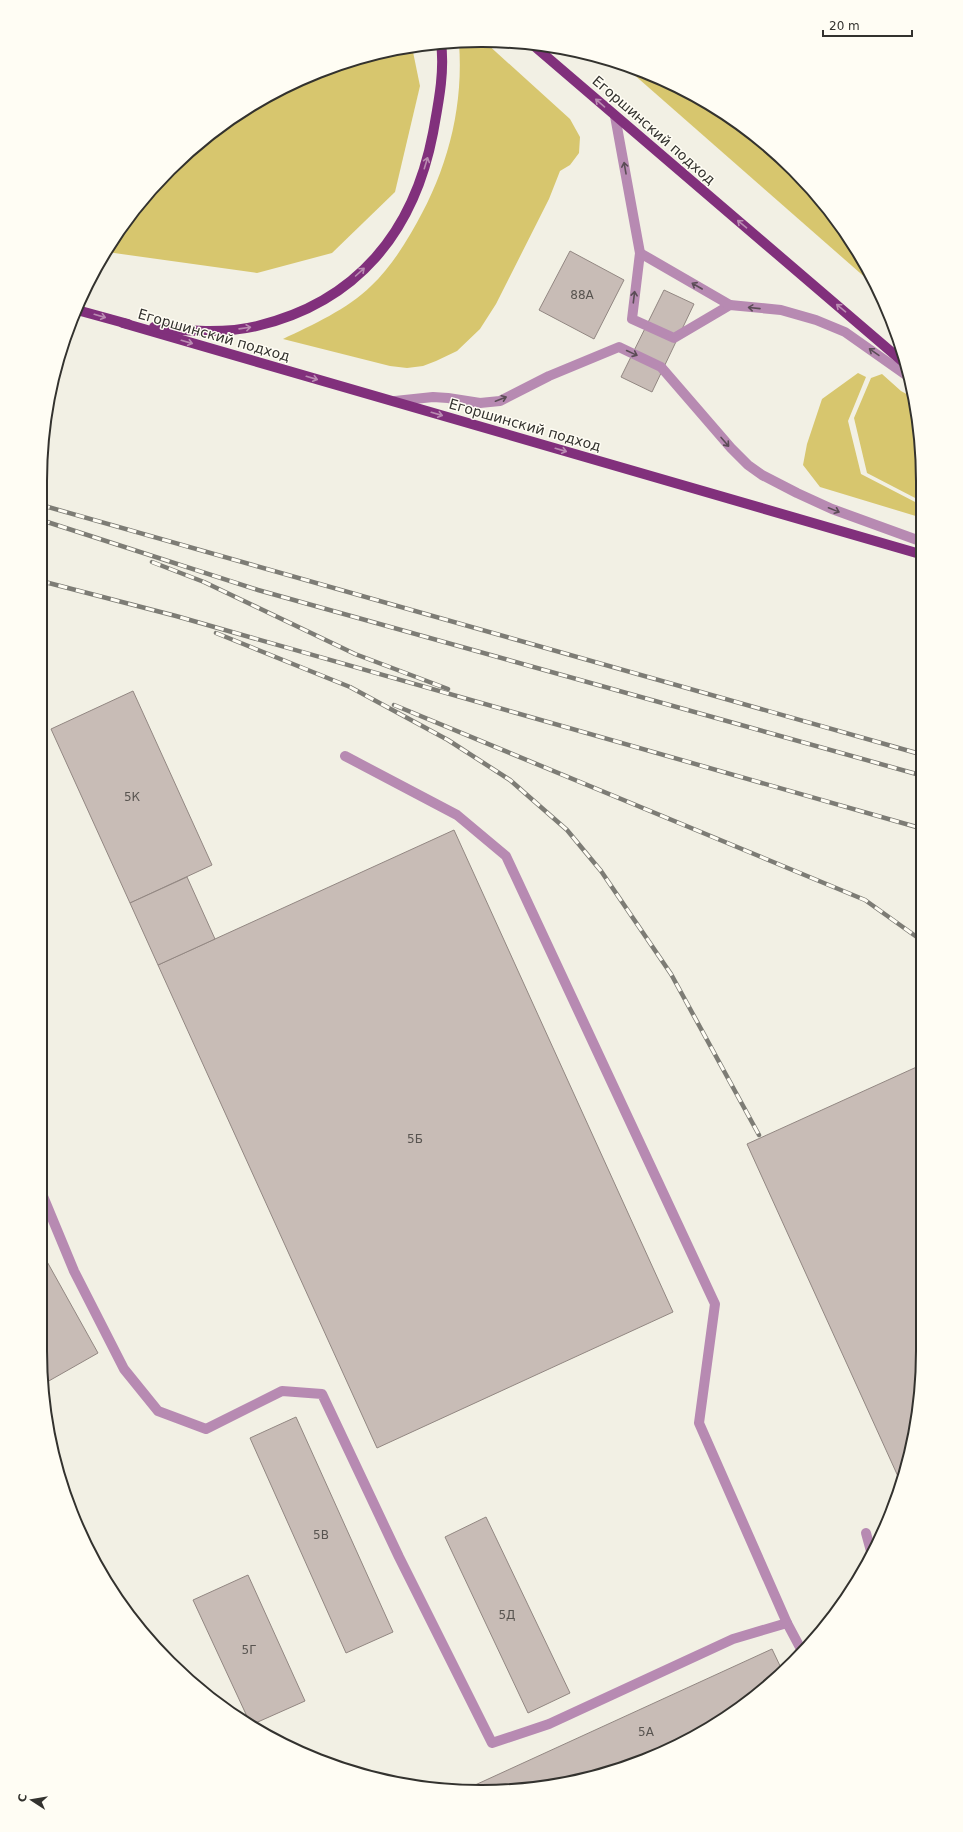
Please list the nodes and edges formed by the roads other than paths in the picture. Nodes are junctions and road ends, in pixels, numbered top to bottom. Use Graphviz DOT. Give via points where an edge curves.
graph roads {
  1 [pos="441,49"];
  2 [pos="540,51"];
  3 [pos="615,116"];
  4 [pos="640,253"];
  5 [pos="730,305"];
  6 [pos="82,311"];
  7 [pos="123,323"];
  8 [pos="897,357"];
  9 [pos="902,372"];
  10 [pos="393,402"];
  11 [pos="916,540"];
  12 [pos="916,553"];
  13 [pos="345,756"];
  14 [pos="47,1206"];
  15 [pos="866,1533"];
  16 [pos="870,1546"];
  17 [pos="787,1623"];
  18 [pos="800,1646"];
  7 -- 1 [label="main road, one-way" via="196,331 256,326 315,306 345,286 374,260 395,233 415,195 428,160 436,117"];
  3 -- 2 [label="main road, Егоршинский подход, one-way"];
  4 -- 3 [label="lane, one-way"];
  8 -- 3 [label="main road, Егоршинский подход, one-way"];
  5 -- 4 [label="lane, one-way"];
  5 -- 4 [label="lane, one-way" via="674,338 632,319"];
  9 -- 5 [label="lane, one-way" via="845,332 816,320 781,310"];
  6 -- 7 [label="main road, one-way"];
  7 -- 10 [label="main road, Егоршинский подход, one-way"];
  10 -- 11 [label="lane, one-way" via="433,397 480,402 500,401 549,376 619,347 661,367 731,448 762,475 832,509"];
  10 -- 12 [label="main road, Егоршинский подход, one-way"];
  13 -- 17 [label="lane" via="457,815 506,856 715,1304 699,1423"];
  14 -- 17 [label="lane" via="74,1271 124,1369 158,1411 206,1429 282,1391 322,1394 399,1557 492,1743 549,1724 733,1639"];
  15 -- 16 [label="lane"];
  17 -- 18 [label="lane"];
}
